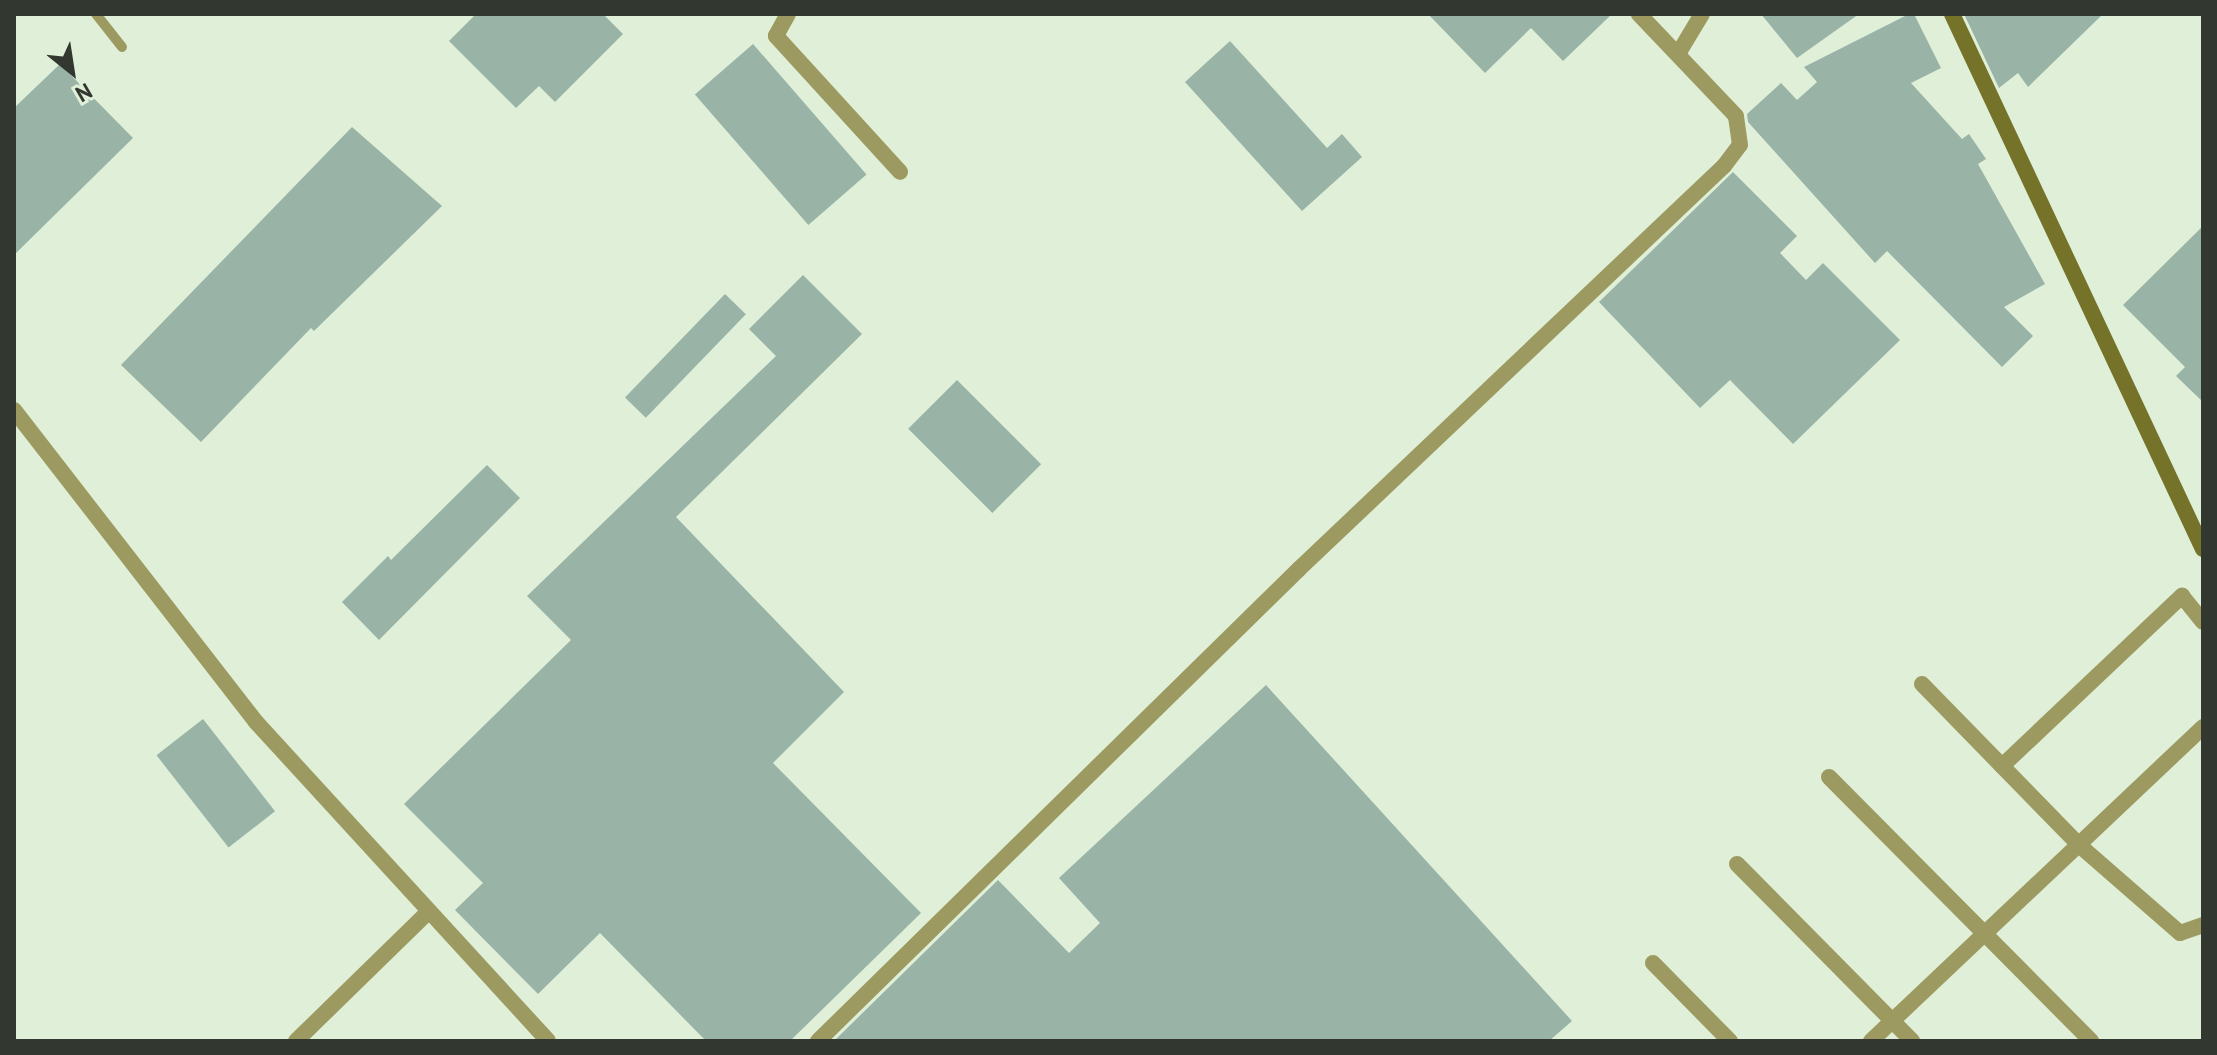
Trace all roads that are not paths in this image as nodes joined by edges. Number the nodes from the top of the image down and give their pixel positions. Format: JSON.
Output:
{"nodes":[{"id":1,"x":96,"y":14,"type":"edge"},
{"id":2,"x":788,"y":14,"type":"edge"},
{"id":3,"x":1639,"y":14,"type":"edge"},
{"id":4,"x":1702,"y":14,"type":"edge"},
{"id":5,"x":1952,"y":14,"type":"edge"},
{"id":6,"x":122,"y":47,"type":"dead end"},
{"id":7,"x":1678,"y":54,"type":"junction"},
{"id":8,"x":900,"y":172,"type":"dead end"},
{"id":9,"x":14,"y":410,"type":"edge"},
{"id":10,"x":2203,"y":549,"type":"edge"},
{"id":11,"x":2203,"y":622,"type":"edge"},
{"id":12,"x":1922,"y":684,"type":"dead end"},
{"id":13,"x":2203,"y":727,"type":"edge"},
{"id":14,"x":2002,"y":766,"type":"junction"},
{"id":15,"x":1829,"y":777,"type":"dead end"},
{"id":16,"x":2079,"y":845,"type":"junction"},
{"id":17,"x":1737,"y":864,"type":"dead end"},
{"id":18,"x":428,"y":912,"type":"junction"},
{"id":19,"x":2203,"y":925,"type":"edge"},
{"id":20,"x":1984,"y":934,"type":"junction"},
{"id":21,"x":1653,"y":963,"type":"dead end"},
{"id":22,"x":1892,"y":1021,"type":"junction"},
{"id":23,"x":296,"y":1041,"type":"edge"},
{"id":24,"x":548,"y":1041,"type":"edge"},
{"id":25,"x":818,"y":1041,"type":"edge"},
{"id":26,"x":1730,"y":1041,"type":"edge"},
{"id":27,"x":1871,"y":1041,"type":"edge"},
{"id":28,"x":1912,"y":1041,"type":"edge"},
{"id":29,"x":2091,"y":1041,"type":"edge"}],
"edges":[{"from":1,"to":6,"type":"lane"},
{"from":2,"to":8,"type":"street"},
{"from":3,"to":7,"type":"street"},
{"from":4,"to":7,"type":"street"},
{"from":5,"to":10,"type":"street"},
{"from":7,"to":25,"type":"street"},
{"from":9,"to":18,"type":"street"},
{"from":11,"to":14,"type":"street"},
{"from":12,"to":14,"type":"street"},
{"from":13,"to":16,"type":"street"},
{"from":14,"to":16,"type":"street"},
{"from":15,"to":20,"type":"street"},
{"from":16,"to":19,"type":"street"},
{"from":16,"to":20,"type":"street"},
{"from":17,"to":22,"type":"street"},
{"from":18,"to":23,"type":"street"},
{"from":18,"to":24,"type":"street"},
{"from":20,"to":22,"type":"street"},
{"from":20,"to":29,"type":"street"},
{"from":21,"to":26,"type":"street"},
{"from":22,"to":27,"type":"street"},
{"from":22,"to":28,"type":"street"}]}
